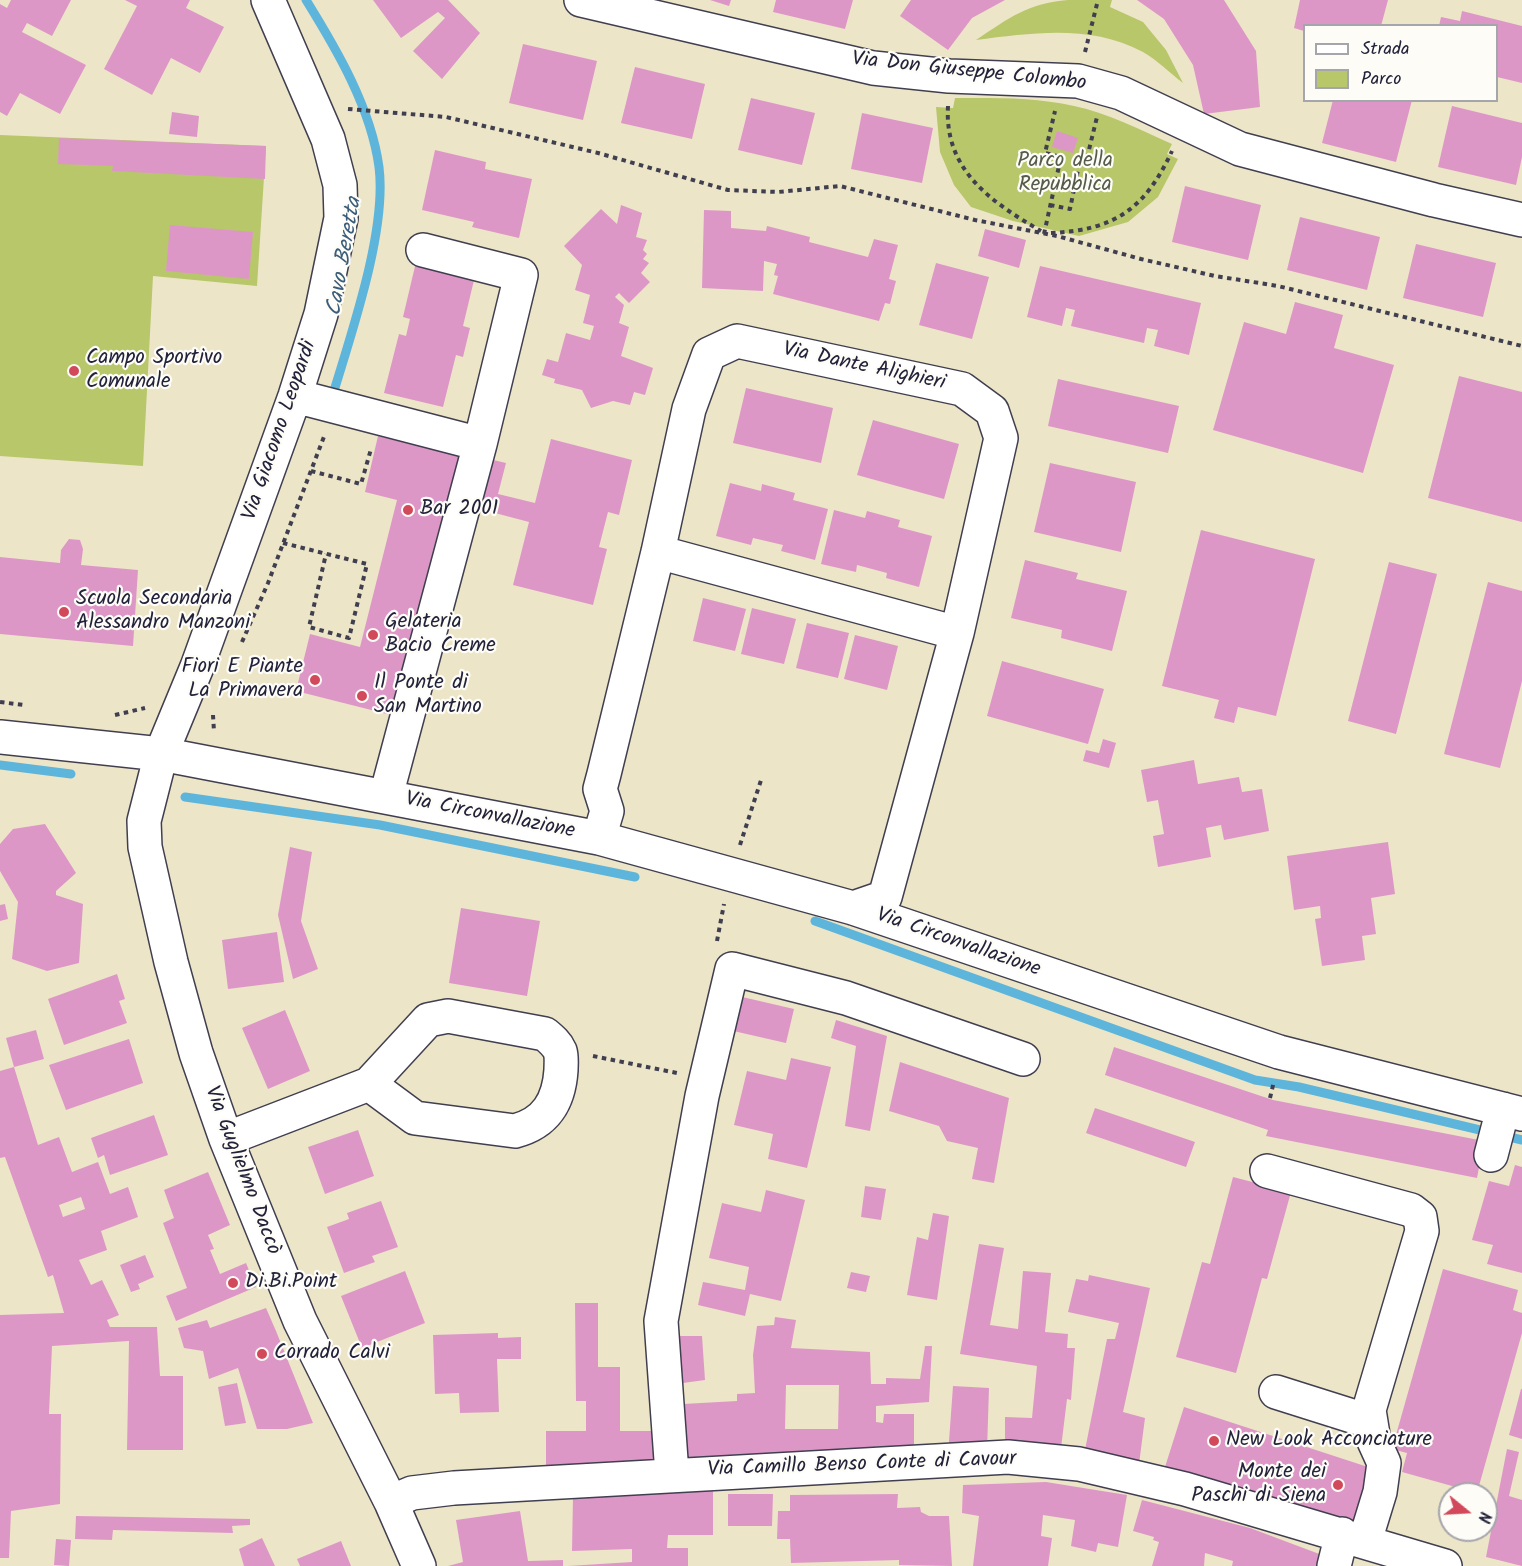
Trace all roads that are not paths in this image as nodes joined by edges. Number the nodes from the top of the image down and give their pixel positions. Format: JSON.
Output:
{"nodes":[{"id":1,"x":268,"y":0,"type":"edge"},
{"id":2,"x":581,"y":0,"type":"edge"},
{"id":3,"x":1522,"y":220,"type":"edge"},
{"id":4,"x":423,"y":250,"type":"dead end"},
{"id":5,"x":295,"y":396,"type":"junction"},
{"id":6,"x":480,"y":444,"type":"junction"},
{"id":7,"x":658,"y":552,"type":"junction"},
{"id":8,"x":957,"y":633,"type":"junction"},
{"id":9,"x":0,"y":736,"type":"edge"},
{"id":10,"x":160,"y":754,"type":"junction"},
{"id":11,"x":389,"y":797,"type":"junction"},
{"id":12,"x":599,"y":838,"type":"junction"},
{"id":13,"x":853,"y":908,"type":"junction"},
{"id":14,"x":1023,"y":1059,"type":"dead end"},
{"id":15,"x":369,"y":1084,"type":"junction"},
{"id":16,"x":1513,"y":1112,"type":"edge"},
{"id":17,"x":226,"y":1138,"type":"junction"},
{"id":18,"x":1491,"y":1155,"type":"dead end"},
{"id":19,"x":1267,"y":1171,"type":"dead end"},
{"id":20,"x":1276,"y":1392,"type":"dead end"},
{"id":21,"x":1371,"y":1422,"type":"junction"},
{"id":22,"x":672,"y":1474,"type":"junction"},
{"id":23,"x":391,"y":1502,"type":"junction"},
{"id":24,"x":1353,"y":1538,"type":"junction"},
{"id":25,"x":419,"y":1566,"type":"edge"},
{"id":26,"x":1334,"y":1566,"type":"edge"},
{"id":27,"x":1445,"y":1566,"type":"edge"}],
"edges":[{"from":1,"to":5,"type":"street","name":"Via Giacomo Leopardi"},
{"from":2,"to":3,"type":"street","name":"Via Don Giuseppe Colombo"},
{"from":4,"to":6,"type":"street","name":"Via Circonvallazione"},
{"from":5,"to":6,"type":"street"},
{"from":5,"to":10,"type":"street","name":"Via Giacomo Leopardi"},
{"from":6,"to":11,"type":"street","name":"Via Circonvallazione"},
{"from":7,"to":8,"type":"street"},
{"from":7,"to":8,"type":"street","name":"Via Dante Alighieri"},
{"from":7,"to":12,"type":"street","name":"Via Dante Alighieri"},
{"from":8,"to":13,"type":"street","name":"Via Dante Alighieri"},
{"from":9,"to":10,"type":"street","name":"Via Circonvallazione"},
{"from":10,"to":11,"type":"street","name":"Via Circonvallazione"},
{"from":10,"to":17,"type":"street","name":"Via Guglielmo Daccò"},
{"from":11,"to":12,"type":"street","name":"Via Circonvallazione"},
{"from":12,"to":13,"type":"street","name":"Via Circonvallazione"},
{"from":13,"to":16,"type":"street","name":"Via Circonvallazione"},
{"from":14,"to":22,"type":"street"},
{"from":15,"to":15,"type":"street"},
{"from":15,"to":17,"type":"street"},
{"from":16,"to":18,"type":"street"},
{"from":17,"to":23,"type":"street","name":"Via Guglielmo Daccò"},
{"from":19,"to":21,"type":"street"},
{"from":20,"to":21,"type":"street"},
{"from":21,"to":24,"type":"street"},
{"from":22,"to":23,"type":"street","name":"Via Camillo Benso Conte di Cavour"},
{"from":22,"to":24,"type":"street","name":"Via Camillo Benso Conte di Cavour"},
{"from":23,"to":25,"type":"street","name":"Via Guglielmo Daccò"},
{"from":24,"to":26,"type":"street"},
{"from":24,"to":27,"type":"street","name":"Via Camillo Benso Conte di Cavour"}]}
